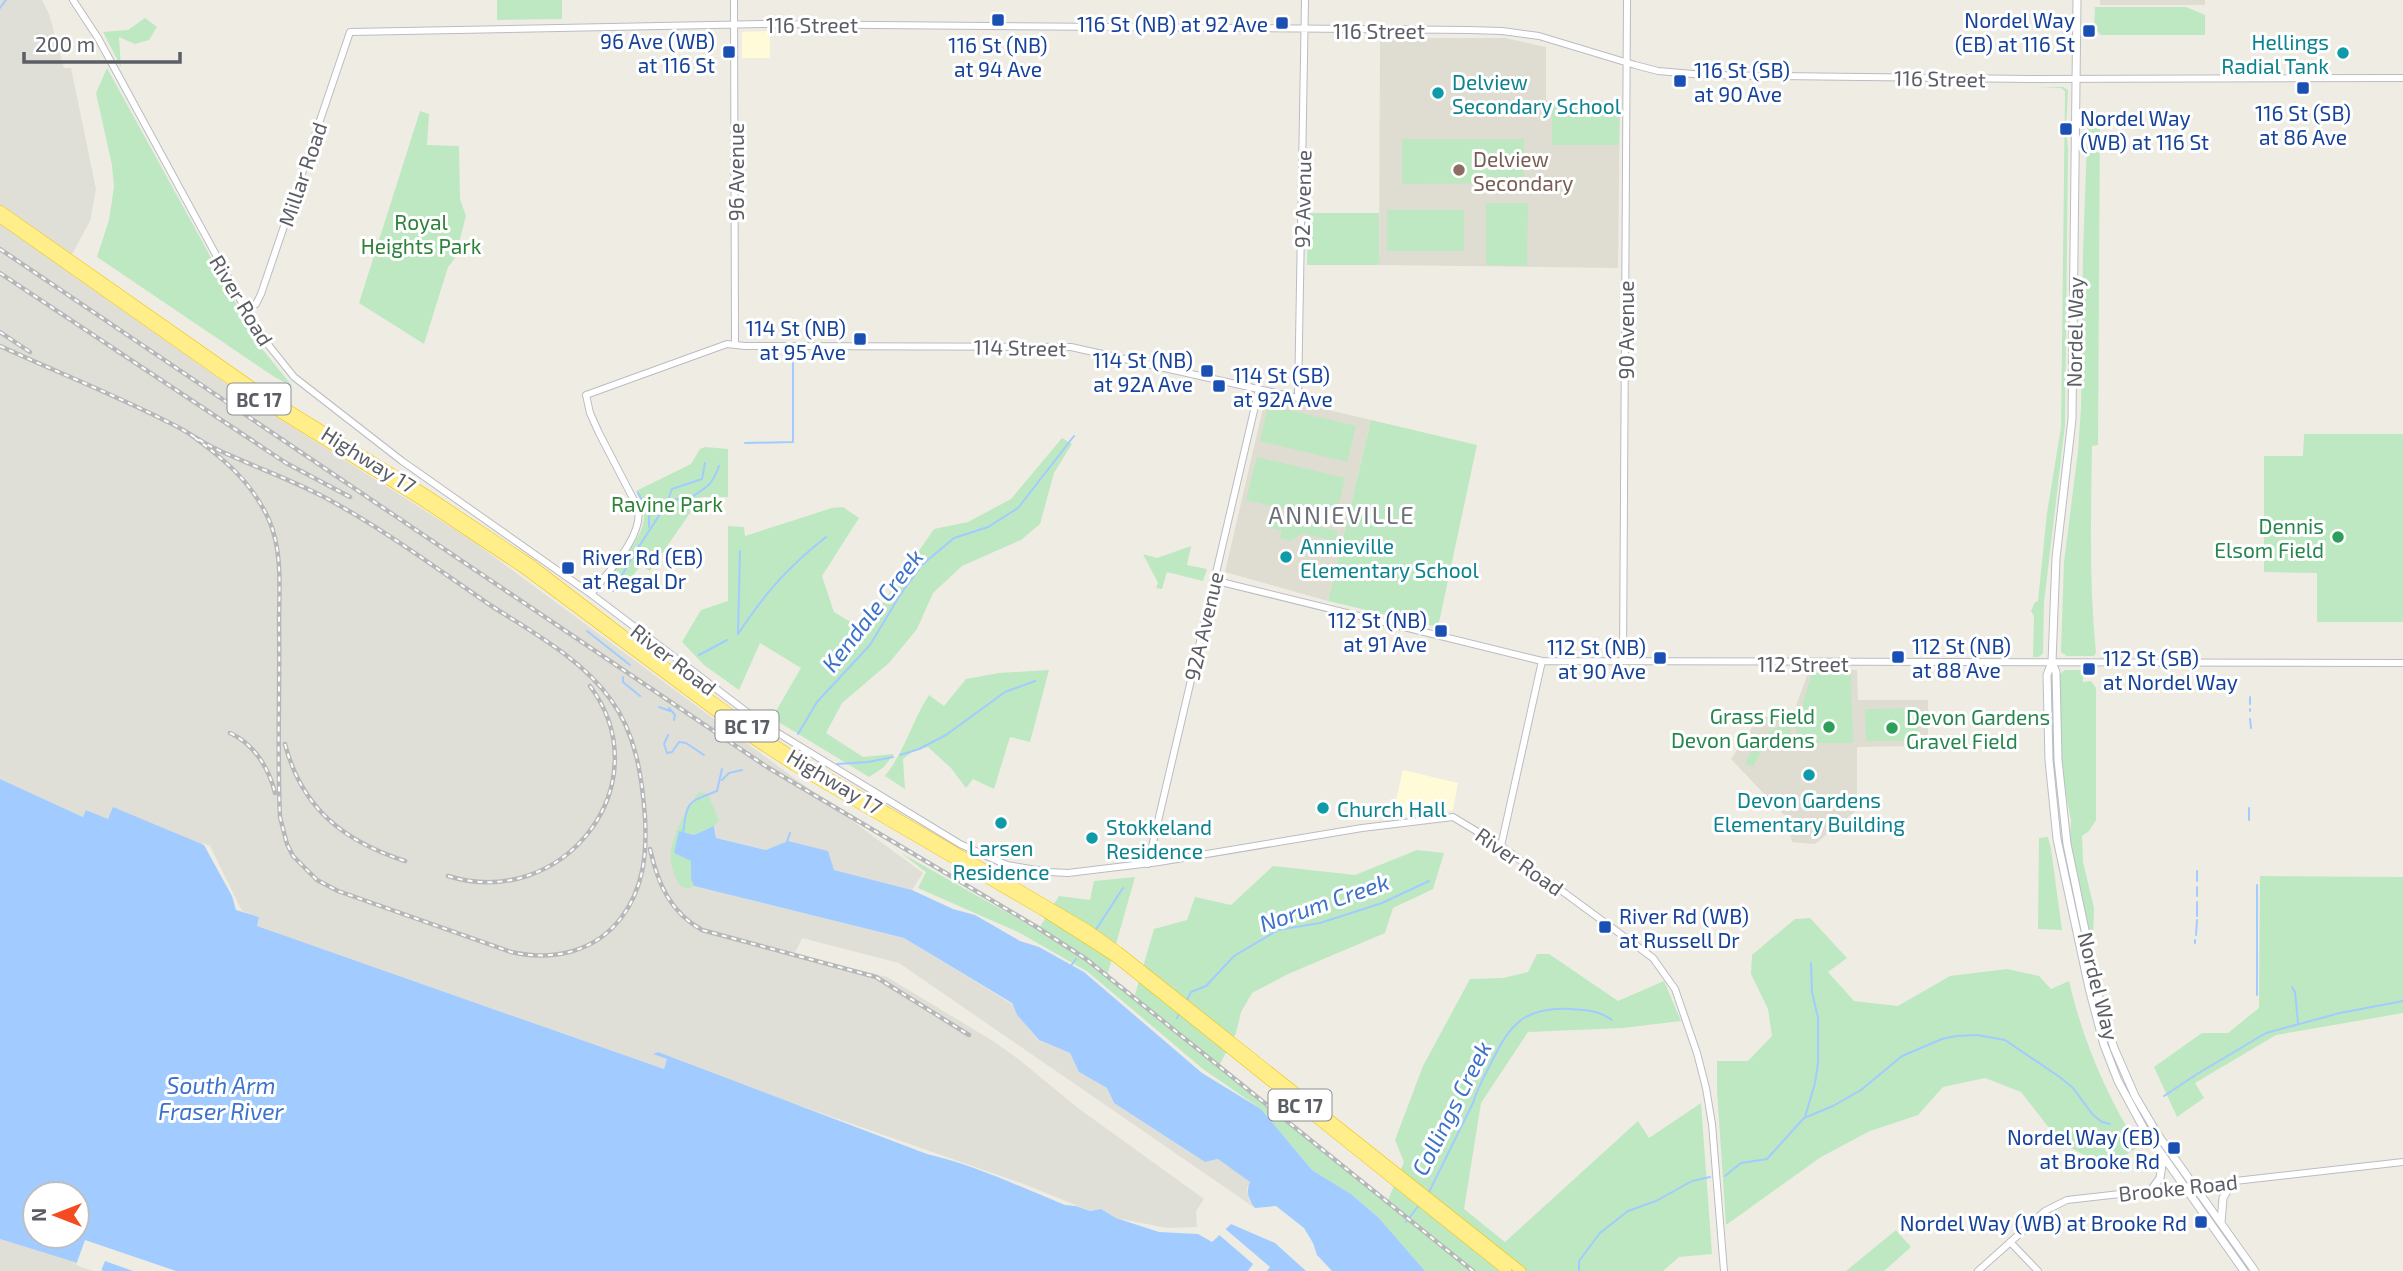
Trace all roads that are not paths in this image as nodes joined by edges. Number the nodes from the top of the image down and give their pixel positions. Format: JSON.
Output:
{"nodes":[{"id":1,"x":734,"y":0,"type":"edge"},
{"id":2,"x":1305,"y":0,"type":"edge"},
{"id":3,"x":1627,"y":0,"type":"edge"},
{"id":4,"x":2077,"y":0,"type":"edge"},
{"id":5,"x":73,"y":1,"type":"edge"},
{"id":6,"x":734,"y":24,"type":"junction"},
{"id":7,"x":1304,"y":29,"type":"junction"},
{"id":8,"x":350,"y":32,"type":"joint"},
{"id":9,"x":1627,"y":63,"type":"junction"},
{"id":10,"x":2403,"y":78,"type":"edge"},
{"id":11,"x":2077,"y":79,"type":"junction"},
{"id":12,"x":0,"y":210,"type":"edge"},
{"id":13,"x":0,"y":218,"type":"edge"},
{"id":14,"x":246,"y":310,"type":"junction"},
{"id":15,"x":735,"y":345,"type":"junction"},
{"id":16,"x":1259,"y":389,"type":"junction"},
{"id":17,"x":1298,"y":398,"type":"joint"},
{"id":18,"x":1213,"y":580,"type":"junction"},
{"id":19,"x":591,"y":594,"type":"junction"},
{"id":20,"x":1623,"y":661,"type":"junction"},
{"id":21,"x":1542,"y":662,"type":"junction"},
{"id":22,"x":2052,"y":662,"type":"junction"},
{"id":23,"x":2403,"y":663,"type":"edge"},
{"id":24,"x":1501,"y":846,"type":"junction"},
{"id":25,"x":1148,"y":864,"type":"junction"},
{"id":26,"x":1085,"y":933,"type":"junction"},
{"id":27,"x":2163,"y":1158,"type":"junction"},
{"id":28,"x":2403,"y":1162,"type":"edge"},
{"id":29,"x":2232,"y":1182,"type":"junction"},
{"id":30,"x":2194,"y":1185,"type":"junction"},
{"id":31,"x":2184,"y":1186,"type":"junction"},
{"id":32,"x":2152,"y":1189,"type":"junction"},
{"id":33,"x":1438,"y":1209,"type":"junction"},
{"id":34,"x":2221,"y":1224,"type":"junction"},
{"id":35,"x":2010,"y":1242,"type":"junction"},
{"id":36,"x":1507,"y":1271,"type":"edge"},
{"id":37,"x":1521,"y":1271,"type":"edge"},
{"id":38,"x":1724,"y":1271,"type":"edge"},
{"id":39,"x":1978,"y":1271,"type":"edge"},
{"id":40,"x":2038,"y":1271,"type":"edge"},
{"id":41,"x":2245,"y":1271,"type":"edge"},
{"id":42,"x":2255,"y":1271,"type":"edge"}],
"edges":[{"from":1,"to":6,"type":"street","name":"96 Avenue"},
{"from":2,"to":7,"type":"street","name":"92 Avenue"},
{"from":3,"to":9,"type":"street","name":"90 Avenue"},
{"from":4,"to":11,"type":"main road","name":"Nordel Way"},
{"from":5,"to":14,"type":"street","name":"River Road"},
{"from":6,"to":7,"type":"street","name":"116 Street"},
{"from":6,"to":8,"type":"street","name":"116 Street"},
{"from":6,"to":15,"type":"street","name":"96 Avenue"},
{"from":7,"to":9,"type":"street","name":"116 Street"},
{"from":7,"to":17,"type":"street","name":"92 Avenue"},
{"from":8,"to":14,"type":"street","name":"Millar Road"},
{"from":9,"to":11,"type":"street","name":"116 Street"},
{"from":9,"to":20,"type":"street","name":"90 Avenue"},
{"from":10,"to":11,"type":"street","name":"116 Street"},
{"from":11,"to":22,"type":"main road","name":"Nordel Way"},
{"from":12,"to":26,"type":"highway","name":"Highway 17","number":"BC 17"},
{"from":13,"to":26,"type":"highway","name":"Highway 17","number":"BC 17"},
{"from":14,"to":19,"type":"street","name":"River Road"},
{"from":15,"to":16,"type":"street","name":"114 Street"},
{"from":15,"to":19,"type":"street","name":"114 Street"},
{"from":16,"to":17,"type":"street","name":"114 Street"},
{"from":16,"to":18,"type":"street","name":"92A Avenue"},
{"from":18,"to":21,"type":"street","name":"112 Street"},
{"from":18,"to":25,"type":"street","name":"92A Avenue"},
{"from":19,"to":25,"type":"street","name":"River Road"},
{"from":20,"to":21,"type":"street","name":"112 Street"},
{"from":20,"to":22,"type":"street","name":"112 Street"},
{"from":21,"to":24,"type":"street"},
{"from":22,"to":23,"type":"street","name":"112 Street"},
{"from":22,"to":27,"type":"main road","name":"Nordel Way"},
{"from":22,"to":30,"type":"main road","name":"Nordel Way"},
{"from":24,"to":25,"type":"street","name":"River Road"},
{"from":24,"to":38,"type":"street","name":"River Road"},
{"from":26,"to":33,"type":"highway","name":"Highway 17","number":"BC 17"},
{"from":27,"to":31,"type":"main road","name":"Nordel Way"},
{"from":27,"to":32,"type":"main road"},
{"from":28,"to":29,"type":"street","name":"Brooke Road"},
{"from":29,"to":30,"type":"street","name":"Brooke Road"},
{"from":29,"to":34,"type":"main road"},
{"from":30,"to":31,"type":"street","name":"Brooke Road"},
{"from":30,"to":34,"type":"main road","name":"Nordel Way"},
{"from":31,"to":32,"type":"street","name":"Brooke Road"},
{"from":31,"to":41,"type":"main road","name":"Nordel Way"},
{"from":32,"to":35,"type":"street","name":"Brooke Road"},
{"from":33,"to":36,"type":"highway","name":"Highway 17","number":"BC 17"},
{"from":33,"to":37,"type":"highway","name":"Highway 17","number":"BC 17"},
{"from":34,"to":42,"type":"main road","name":"Nordel Way"},
{"from":35,"to":39,"type":"street","name":"Brooke Road"},
{"from":35,"to":40,"type":"street"}]}
